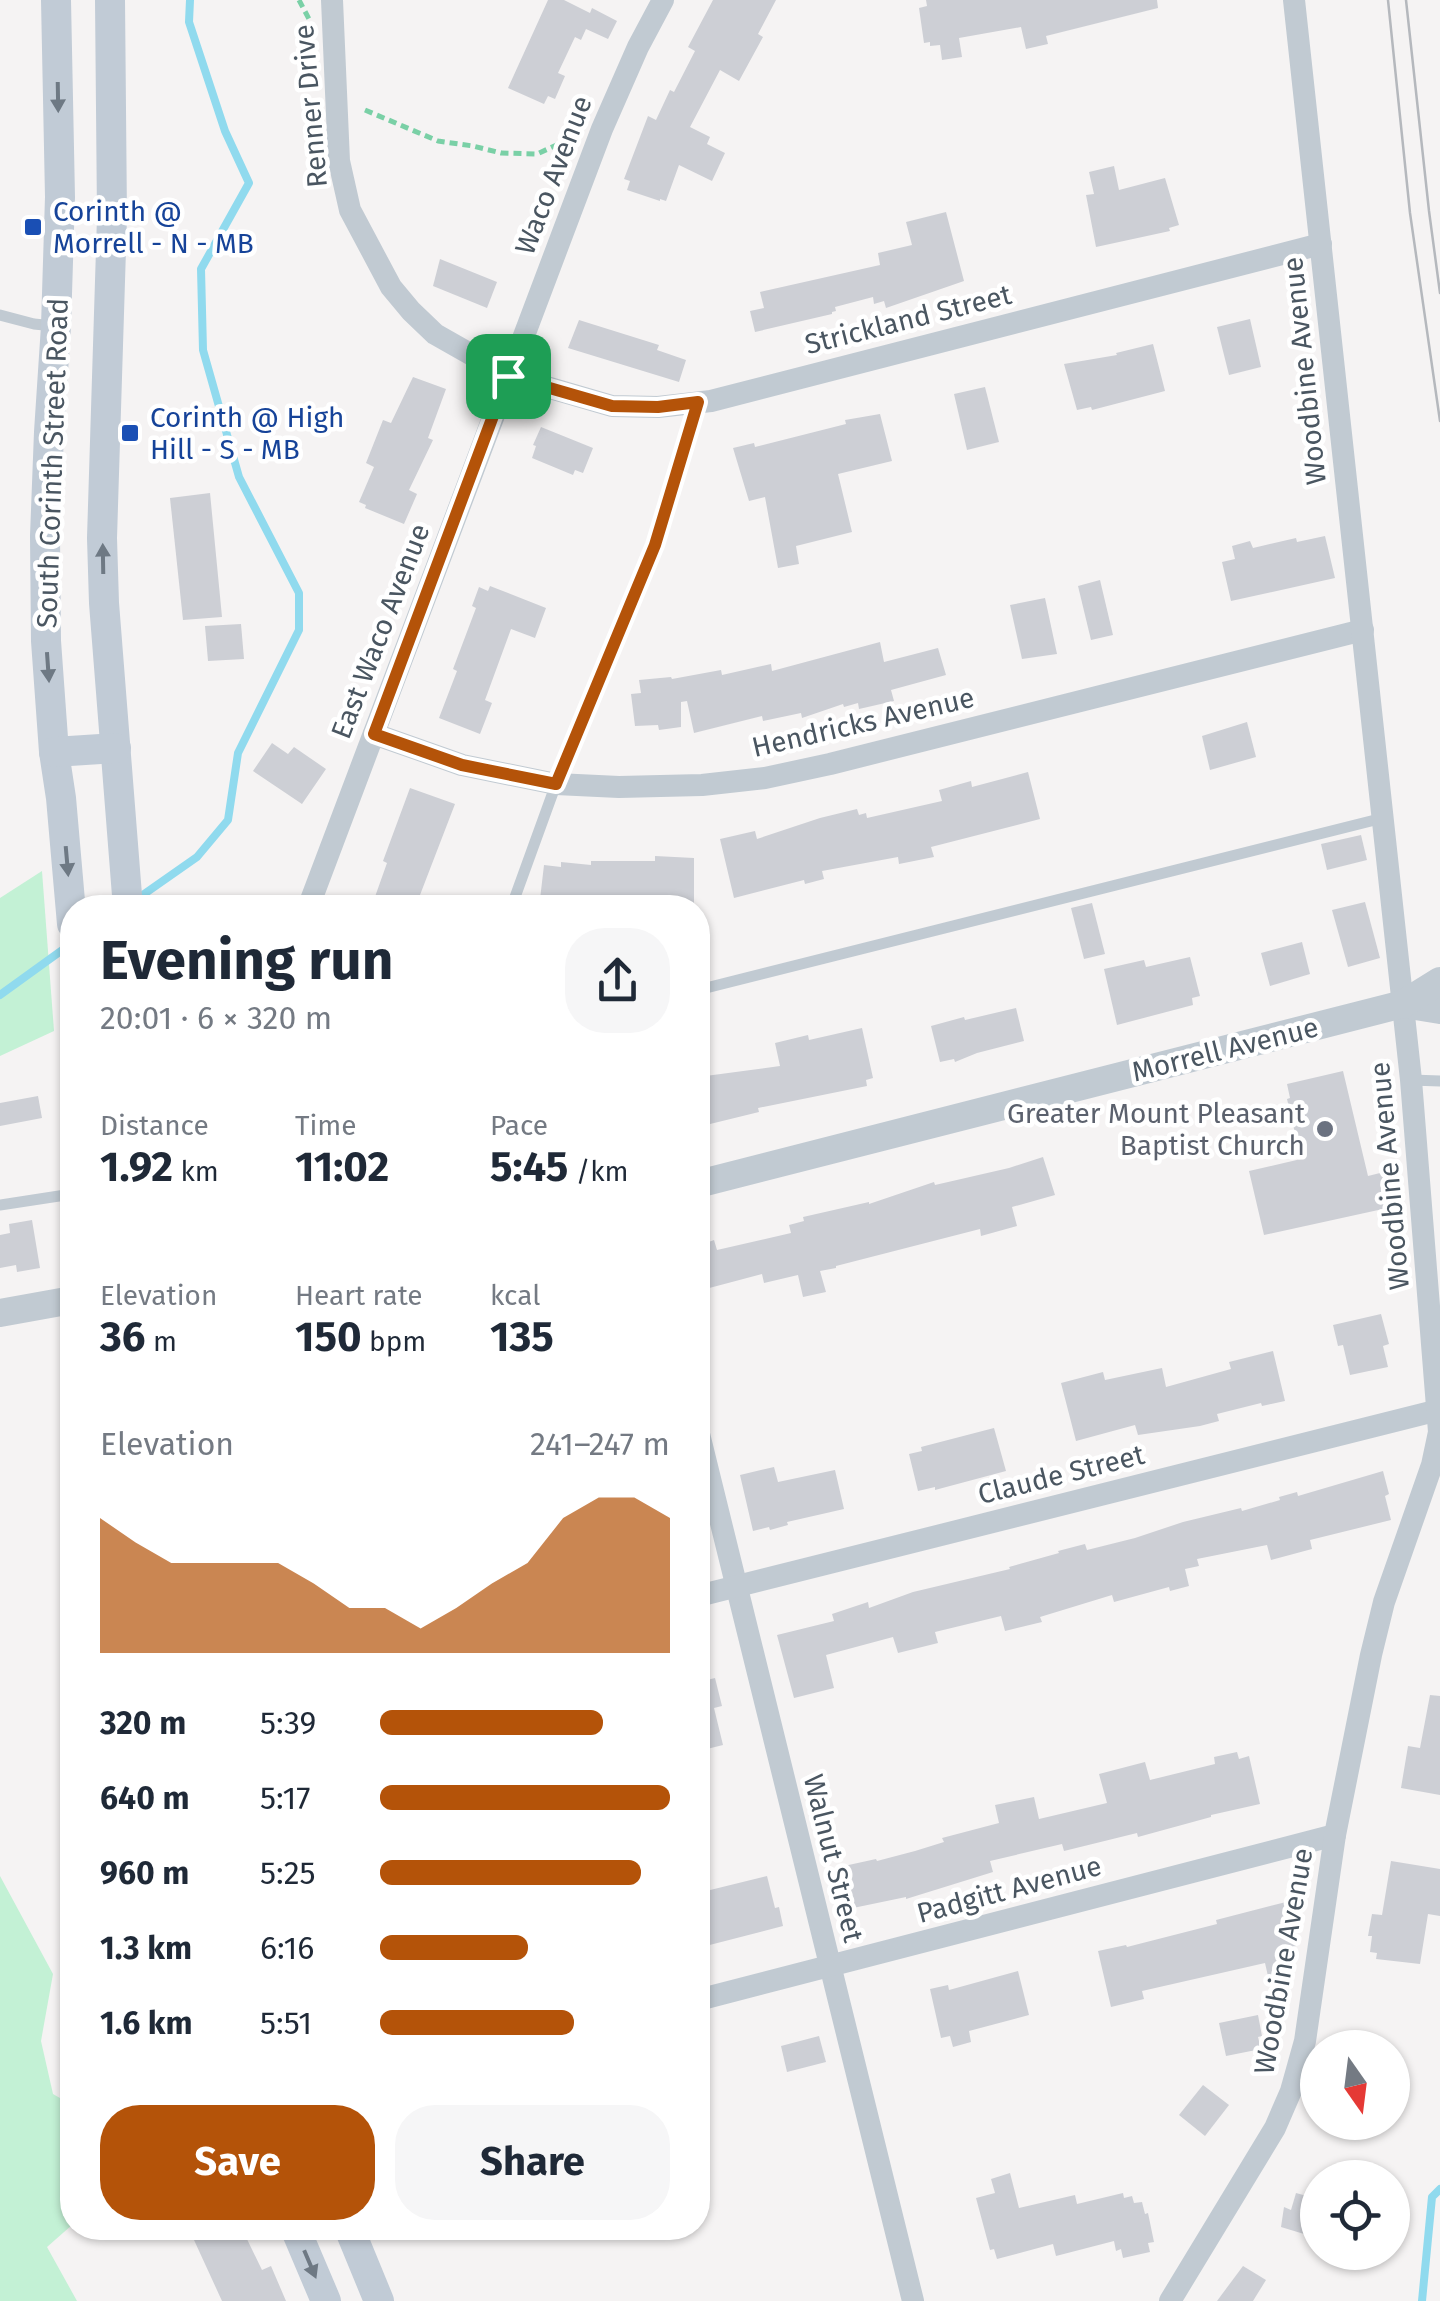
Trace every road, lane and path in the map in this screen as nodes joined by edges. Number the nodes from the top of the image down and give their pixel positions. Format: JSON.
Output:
{"nodes":[{"id":1,"x":56,"y":0,"type":"edge"},
{"id":2,"x":110,"y":0,"type":"edge"},
{"id":3,"x":332,"y":0,"type":"edge"},
{"id":4,"x":663,"y":0,"type":"edge"},
{"id":5,"x":1294,"y":0,"type":"edge"},
{"id":6,"x":365,"y":110,"type":"dead end"},
{"id":7,"x":582,"y":133,"type":"dead end"},
{"id":8,"x":1321,"y":244,"type":"junction"},
{"id":9,"x":0,"y":315,"type":"edge"},
{"id":10,"x":56,"y":326,"type":"junction"},
{"id":11,"x":110,"y":329,"type":"junction"},
{"id":12,"x":508,"y":376,"type":"junction"},
{"id":13,"x":698,"y":402,"type":"junction"},
{"id":14,"x":1363,"y":630,"type":"junction"},
{"id":15,"x":374,"y":734,"type":"junction"},
{"id":16,"x":116,"y":748,"type":"junction"},
{"id":17,"x":54,"y":752,"type":"junction"},
{"id":18,"x":556,"y":784,"type":"junction"},
{"id":19,"x":1383,"y":818,"type":"junction"},
{"id":20,"x":70,"y":895,"type":"edge"},
{"id":21,"x":127,"y":895,"type":"edge"},
{"id":22,"x":313,"y":895,"type":"edge"},
{"id":23,"x":517,"y":895,"type":"edge"},
{"id":24,"x":1440,"y":982,"type":"edge"},
{"id":25,"x":710,"y":987,"type":"edge"},
{"id":26,"x":1403,"y":1004,"type":"junction"},
{"id":27,"x":1440,"y":1010,"type":"edge"},
{"id":28,"x":1412,"y":1080,"type":"junction"},
{"id":29,"x":1440,"y":1081,"type":"edge"},
{"id":30,"x":710,"y":1181,"type":"edge"},
{"id":31,"x":60,"y":1196,"type":"edge"},
{"id":32,"x":0,"y":1205,"type":"edge"},
{"id":33,"x":60,"y":1302,"type":"edge"},
{"id":34,"x":0,"y":1313,"type":"edge"},
{"id":35,"x":1439,"y":1410,"type":"edge"},
{"id":36,"x":710,"y":1479,"type":"edge"},
{"id":37,"x":736,"y":1586,"type":"junction"},
{"id":38,"x":710,"y":1593,"type":"edge"},
{"id":39,"x":1336,"y":1835,"type":"junction"},
{"id":40,"x":830,"y":1966,"type":"junction"},
{"id":41,"x":710,"y":1997,"type":"edge"},
{"id":42,"x":300,"y":2240,"type":"edge"},
{"id":43,"x":354,"y":2240,"type":"edge"},
{"id":44,"x":326,"y":2301,"type":"edge"},
{"id":45,"x":380,"y":2301,"type":"edge"},
{"id":46,"x":913,"y":2301,"type":"edge"},
{"id":47,"x":1170,"y":2301,"type":"edge"}],
"edges":[{"from":1,"to":10,"type":"main road","name":"South Corinth Street Road","one_way":true},
{"from":2,"to":11,"type":"main road","name":"South Corinth Street Road"},
{"from":3,"to":12,"type":"street","name":"Renner Drive"},
{"from":4,"to":12,"type":"street","name":"Waco Avenue"},
{"from":5,"to":8,"type":"street","name":"Woodbine Avenue"},
{"from":6,"to":7,"type":"path"},
{"from":8,"to":13,"type":"street","name":"Strickland Street"},
{"from":8,"to":14,"type":"street","name":"Woodbine Avenue"},
{"from":9,"to":10,"type":"lane"},
{"from":10,"to":11,"type":"main road"},
{"from":10,"to":17,"type":"main road","name":"South Corinth Street Road","one_way":true},
{"from":16,"to":11,"type":"main road","name":"South Corinth Street Road","one_way":true},
{"from":12,"to":13,"type":"street","name":"Strickland Street"},
{"from":12,"to":15,"type":"street","name":"East Waco Avenue"},
{"from":13,"to":18,"type":"lane"},
{"from":14,"to":18,"type":"street","name":"Hendricks Avenue"},
{"from":14,"to":19,"type":"street","name":"Woodbine Avenue"},
{"from":15,"to":18,"type":"street","name":"Hendricks Avenue"},
{"from":15,"to":22,"type":"street","name":"East Waco Avenue"},
{"from":16,"to":17,"type":"main road"},
{"from":16,"to":21,"type":"main road","name":"South Corinth Street Road"},
{"from":17,"to":20,"type":"main road","name":"South Corinth Street Road","one_way":true},
{"from":18,"to":23,"type":"lane"},
{"from":19,"to":25,"type":"lane"},
{"from":19,"to":26,"type":"street","name":"Woodbine Avenue"},
{"from":24,"to":26,"type":"street","name":"Morrell Avenue"},
{"from":26,"to":27,"type":"street","name":"Morrell Avenue"},
{"from":26,"to":28,"type":"street","name":"Woodbine Avenue"},
{"from":26,"to":30,"type":"street","name":"Morrell Avenue"},
{"from":28,"to":29,"type":"lane"},
{"from":28,"to":35,"type":"street","name":"Woodbine Avenue"},
{"from":31,"to":32,"type":"lane"},
{"from":33,"to":34,"type":"street"},
{"from":35,"to":37,"type":"street","name":"Claude Street"},
{"from":35,"to":39,"type":"street","name":"Woodbine Avenue"},
{"from":36,"to":37,"type":"street","name":"Walnut Street"},
{"from":37,"to":38,"type":"street","name":"Claude Street"},
{"from":37,"to":40,"type":"street","name":"Walnut Street"},
{"from":39,"to":40,"type":"street","name":"Padgitt Avenue"},
{"from":39,"to":47,"type":"street","name":"Woodbine Avenue"},
{"from":40,"to":41,"type":"street","name":"Padgitt Avenue"},
{"from":40,"to":46,"type":"street","name":"Walnut Street"},
{"from":42,"to":44,"type":"main road","one_way":true},
{"from":43,"to":45,"type":"main road"}]}
